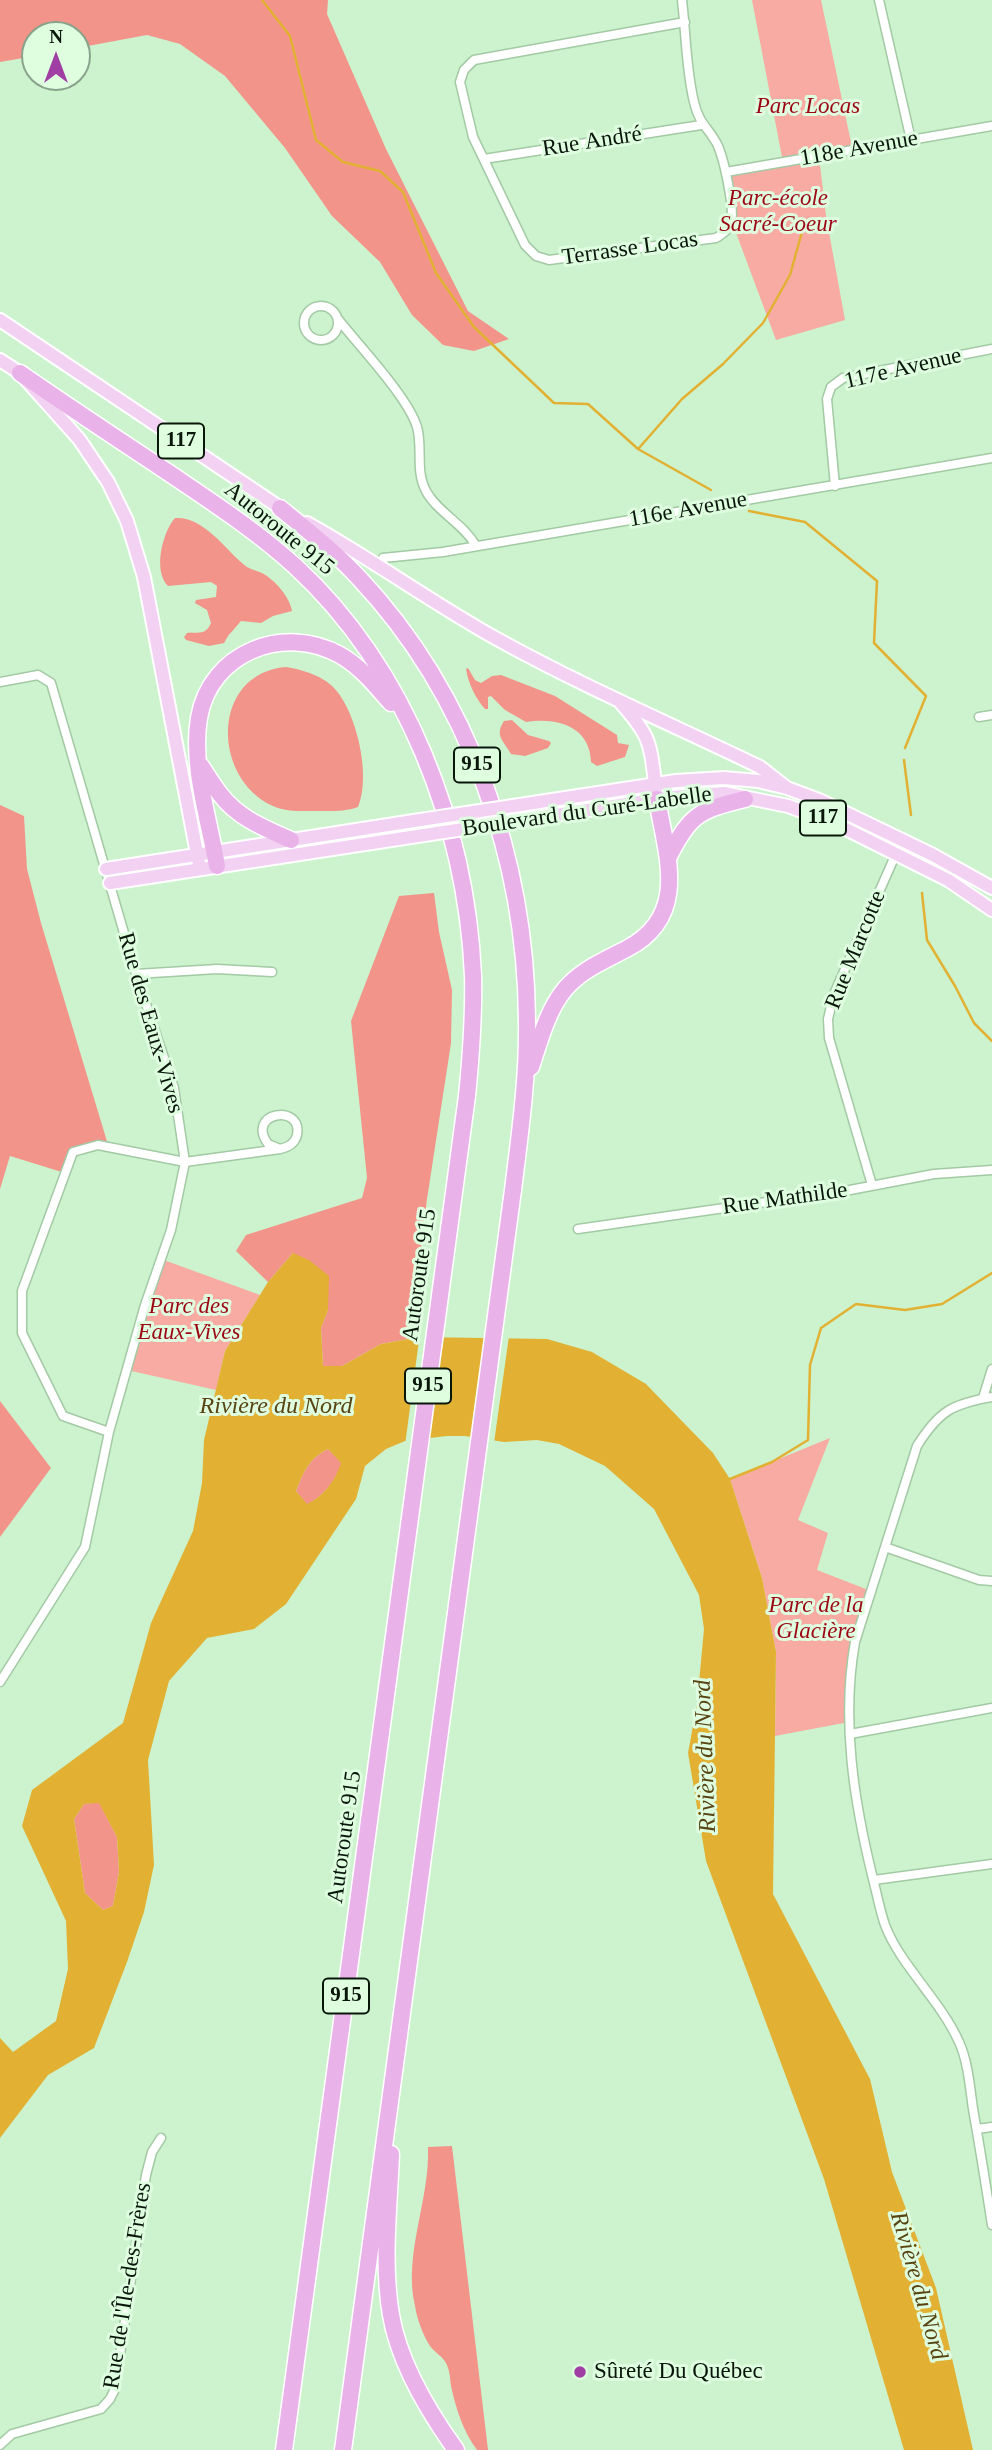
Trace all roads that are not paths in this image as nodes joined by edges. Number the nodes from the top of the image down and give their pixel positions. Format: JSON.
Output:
{"nodes":[{"id":1,"x":682,"y":0,"type":"edge"},
{"id":2,"x":878,"y":0,"type":"edge"},
{"id":3,"x":685,"y":22,"type":"junction"},
{"id":4,"x":701,"y":125,"type":"junction"},
{"id":5,"x":992,"y":126,"type":"edge"},
{"id":6,"x":911,"y":140,"type":"junction"},
{"id":7,"x":484,"y":159,"type":"junction"},
{"id":8,"x":726,"y":172,"type":"junction"},
{"id":9,"x":338,"y":319,"type":"junction"},
{"id":10,"x":0,"y":320,"type":"edge"},
{"id":11,"x":992,"y":349,"type":"edge"},
{"id":12,"x":0,"y":360,"type":"edge"},
{"id":13,"x":20,"y":373,"type":"junction"},
{"id":14,"x":992,"y":458,"type":"edge"},
{"id":15,"x":835,"y":486,"type":"junction"},
{"id":16,"x":280,"y":508,"type":"junction"},
{"id":17,"x":477,"y":546,"type":"junction"},
{"id":18,"x":383,"y":558,"type":"joint"},
{"id":19,"x":369,"y":559,"type":"junction"},
{"id":20,"x":0,"y":682,"type":"edge"},
{"id":21,"x":615,"y":698,"type":"junction"},
{"id":22,"x":992,"y":715,"type":"edge"},
{"id":23,"x":979,"y":717,"type":"dead end"},
{"id":24,"x":408,"y":723,"type":"junction"},
{"id":25,"x":200,"y":764,"type":"junction"},
{"id":26,"x":787,"y":788,"type":"junction"},
{"id":27,"x":656,"y":792,"type":"junction"},
{"id":28,"x":745,"y":799,"type":"junction"},
{"id":29,"x":902,"y":840,"type":"junction"},
{"id":30,"x":290,"y":841,"type":"junction"},
{"id":31,"x":896,"y":853,"type":"junction"},
{"id":32,"x":198,"y":854,"type":"junction"},
{"id":33,"x":669,"y":856,"type":"junction"},
{"id":34,"x":216,"y":859,"type":"junction"},
{"id":35,"x":106,"y":869,"type":"junction"},
{"id":36,"x":200,"y":869,"type":"junction"},
{"id":37,"x":110,"y":883,"type":"junction"},
{"id":38,"x":992,"y":888,"type":"edge"},
{"id":39,"x":992,"y":910,"type":"edge"},
{"id":40,"x":272,"y":972,"type":"dead end"},
{"id":41,"x":136,"y":974,"type":"junction"},
{"id":42,"x":525,"y":1086,"type":"junction"},
{"id":43,"x":280,"y":1149,"type":"junction"},
{"id":44,"x":185,"y":1162,"type":"junction"},
{"id":45,"x":992,"y":1170,"type":"edge"},
{"id":46,"x":872,"y":1185,"type":"junction"},
{"id":47,"x":578,"y":1229,"type":"dead end"},
{"id":48,"x":992,"y":1369,"type":"edge"},
{"id":49,"x":988,"y":1398,"type":"edge"},
{"id":50,"x":109,"y":1432,"type":"junction"},
{"id":51,"x":886,"y":1547,"type":"junction"},
{"id":52,"x":992,"y":1581,"type":"edge"},
{"id":53,"x":0,"y":1682,"type":"edge"},
{"id":54,"x":992,"y":1708,"type":"edge"},
{"id":55,"x":850,"y":1734,"type":"junction"},
{"id":56,"x":992,"y":1864,"type":"edge"},
{"id":57,"x":874,"y":1880,"type":"junction"},
{"id":58,"x":394,"y":2064,"type":"junction"},
{"id":59,"x":992,"y":2127,"type":"edge"},
{"id":60,"x":977,"y":2129,"type":"junction"},
{"id":61,"x":161,"y":2138,"type":"dead end"},
{"id":62,"x":992,"y":2225,"type":"edge"},
{"id":63,"x":0,"y":2445,"type":"edge"},
{"id":64,"x":284,"y":2450,"type":"edge"},
{"id":65,"x":343,"y":2450,"type":"edge"},
{"id":66,"x":456,"y":2450,"type":"edge"}],
"edges":[{"from":1,"to":3,"type":"street"},
{"from":2,"to":6,"type":"street"},
{"from":3,"to":4,"type":"street","name":"Terrasse Locas"},
{"from":3,"to":7,"type":"street","name":"Terrasse Locas"},
{"from":4,"to":7,"type":"street","name":"Rue André"},
{"from":4,"to":8,"type":"street","name":"Terrasse Locas"},
{"from":5,"to":6,"type":"street","name":"118e Avenue"},
{"from":6,"to":8,"type":"street","name":"118e Avenue"},
{"from":7,"to":8,"type":"street","name":"Terrasse Locas"},
{"from":9,"to":9,"type":"street"},
{"from":9,"to":17,"type":"street"},
{"from":10,"to":16,"type":"main road","number":"117"},
{"from":11,"to":15,"type":"street","name":"117e Avenue"},
{"from":12,"to":13,"type":"main road"},
{"from":13,"to":24,"type":"highway","name":"Autoroute 915","number":"915"},
{"from":13,"to":32,"type":"main road"},
{"from":14,"to":15,"type":"street","name":"116e Avenue"},
{"from":15,"to":17,"type":"street","name":"116e Avenue"},
{"from":16,"to":19,"type":"main road"},
{"from":16,"to":42,"type":"highway","name":"Autoroute 915","number":"915"},
{"from":17,"to":18,"type":"street","name":"116e Avenue"},
{"from":18,"to":19,"type":"main road"},
{"from":19,"to":21,"type":"main road"},
{"from":20,"to":35,"type":"street","name":"Rue des Eaux-Vives"},
{"from":21,"to":26,"type":"main road"},
{"from":21,"to":27,"type":"main road"},
{"from":22,"to":23,"type":"street"},
{"from":24,"to":25,"type":"highway"},
{"from":24,"to":64,"type":"highway","name":"Autoroute 915","number":"915"},
{"from":25,"to":30,"type":"highway"},
{"from":25,"to":34,"type":"highway"},
{"from":26,"to":27,"type":"main road","name":"Boulevard du Curé-Labelle"},
{"from":26,"to":29,"type":"main road","name":"Boulevard du Curé-Labelle","number":"117"},
{"from":27,"to":28,"type":"main road","name":"Boulevard du Curé-Labelle","number":"117"},
{"from":27,"to":30,"type":"main road","name":"Boulevard du Curé-Labelle","bridge":true},
{"from":27,"to":33,"type":"highway"},
{"from":27,"to":34,"type":"main road","name":"Boulevard du Curé-Labelle","number":"117","bridge":true},
{"from":28,"to":31,"type":"main road","name":"Boulevard du Curé-Labelle","number":"117"},
{"from":28,"to":33,"type":"highway"},
{"from":29,"to":31,"type":"street","name":"Rue Marcotte"},
{"from":29,"to":38,"type":"main road","name":"Boulevard du Curé-Labelle","number":"117"},
{"from":30,"to":34,"type":"main road","name":"Boulevard du Curé-Labelle"},
{"from":31,"to":39,"type":"main road","name":"Boulevard du Curé-Labelle","number":"117"},
{"from":31,"to":46,"type":"street","name":"Rue Marcotte"},
{"from":32,"to":34,"type":"main road"},
{"from":32,"to":35,"type":"main road"},
{"from":32,"to":36,"type":"main road"},
{"from":33,"to":42,"type":"highway"},
{"from":34,"to":36,"type":"main road","name":"Boulevard du Curé-Labelle","number":"117"},
{"from":35,"to":37,"type":"street","name":"Rue des Eaux-Vives"},
{"from":36,"to":37,"type":"main road","number":"117"},
{"from":37,"to":41,"type":"street","name":"Rue des Eaux-Vives"},
{"from":40,"to":41,"type":"street"},
{"from":41,"to":44,"type":"street","name":"Rue des Eaux-Vives"},
{"from":42,"to":58,"type":"highway","name":"Autoroute 915","number":"915"},
{"from":43,"to":43,"type":"street"},
{"from":43,"to":44,"type":"street"},
{"from":44,"to":50,"type":"street","name":"Rue des Eaux-Vives"},
{"from":44,"to":50,"type":"street"},
{"from":45,"to":46,"type":"street","name":"Rue Mathilde"},
{"from":46,"to":47,"type":"street","name":"Rue Mathilde"},
{"from":48,"to":49,"type":"street"},
{"from":49,"to":51,"type":"street"},
{"from":50,"to":53,"type":"street","name":"Rue des Eaux-Vives"},
{"from":51,"to":52,"type":"street"},
{"from":51,"to":55,"type":"street"},
{"from":54,"to":55,"type":"street"},
{"from":55,"to":57,"type":"street"},
{"from":56,"to":57,"type":"street"},
{"from":57,"to":60,"type":"street"},
{"from":58,"to":65,"type":"highway","name":"Autoroute 915","number":"915"},
{"from":58,"to":66,"type":"highway"},
{"from":59,"to":60,"type":"street"},
{"from":60,"to":62,"type":"street"},
{"from":61,"to":63,"type":"street","name":"Rue de l'Île-des-Frères"}]}
